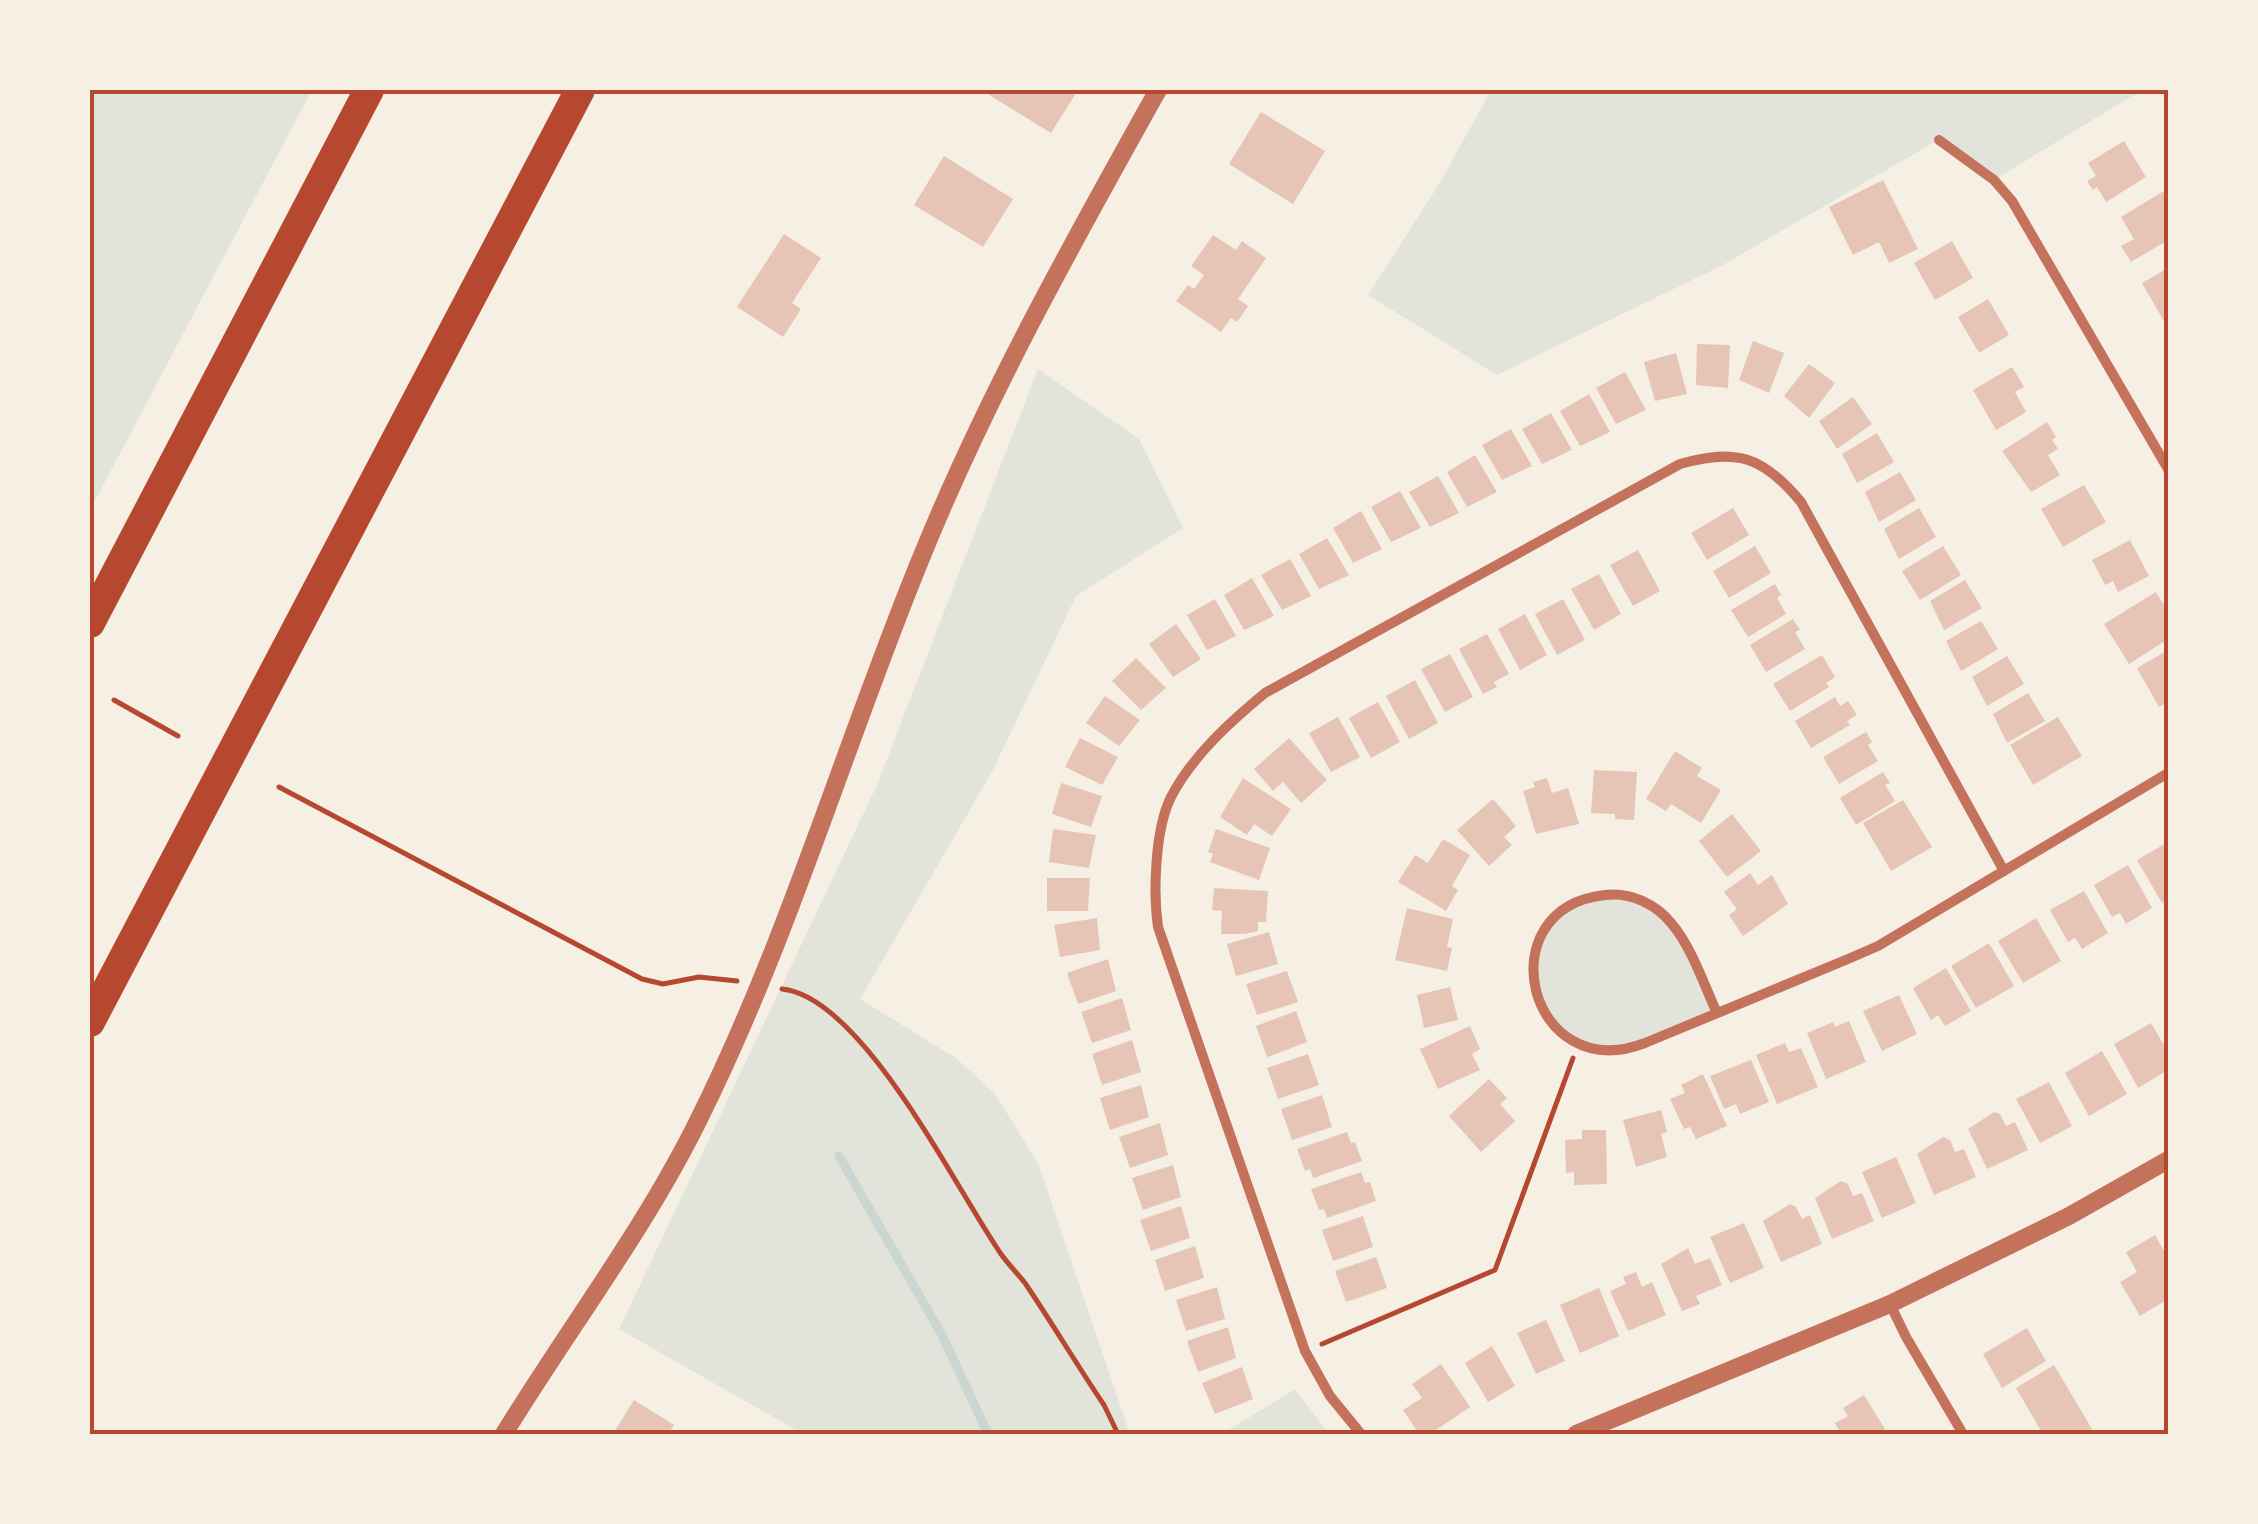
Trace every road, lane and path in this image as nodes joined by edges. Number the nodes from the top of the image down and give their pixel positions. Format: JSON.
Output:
{"nodes":[{"id":1,"x":369,"y":90,"type":"edge"},
{"id":2,"x":580,"y":90,"type":"edge"},
{"id":3,"x":1158,"y":90,"type":"edge"},
{"id":4,"x":1939,"y":140,"type":"dead end"},
{"id":5,"x":2168,"y":469,"type":"edge"},
{"id":6,"x":90,"y":623,"type":"edge"},
{"id":7,"x":114,"y":700,"type":"dead end"},
{"id":8,"x":178,"y":736,"type":"dead end"},
{"id":9,"x":2168,"y":772,"type":"edge"},
{"id":10,"x":279,"y":787,"type":"dead end"},
{"id":11,"x":2004,"y":871,"type":"junction"},
{"id":12,"x":742,"y":982,"type":"dead end"},
{"id":13,"x":778,"y":989,"type":"dead end"},
{"id":14,"x":1717,"y":1013,"type":"junction"},
{"id":15,"x":90,"y":1022,"type":"edge"},
{"id":16,"x":1579,"y":1044,"type":"junction"},
{"id":17,"x":2168,"y":1160,"type":"edge"},
{"id":18,"x":1890,"y":1304,"type":"junction"},
{"id":19,"x":1306,"y":1351,"type":"junction"},
{"id":20,"x":504,"y":1434,"type":"edge"},
{"id":21,"x":1118,"y":1434,"type":"edge"},
{"id":22,"x":1361,"y":1434,"type":"edge"},
{"id":23,"x":1576,"y":1434,"type":"edge"},
{"id":24,"x":1963,"y":1434,"type":"edge"}],
"edges":[{"from":1,"to":6,"type":"highway"},
{"from":2,"to":15,"type":"highway"},
{"from":3,"to":20,"type":"street"},
{"from":4,"to":5,"type":"street"},
{"from":7,"to":8,"type":"path"},
{"from":9,"to":11,"type":"street"},
{"from":10,"to":12,"type":"path"},
{"from":11,"to":14,"type":"street"},
{"from":11,"to":19,"type":"street"},
{"from":13,"to":21,"type":"path"},
{"from":14,"to":16,"type":"street"},
{"from":14,"to":16,"type":"street"},
{"from":16,"to":19,"type":"path"},
{"from":17,"to":18,"type":"street"},
{"from":18,"to":23,"type":"street"},
{"from":18,"to":24,"type":"street"},
{"from":19,"to":22,"type":"street"}]}
